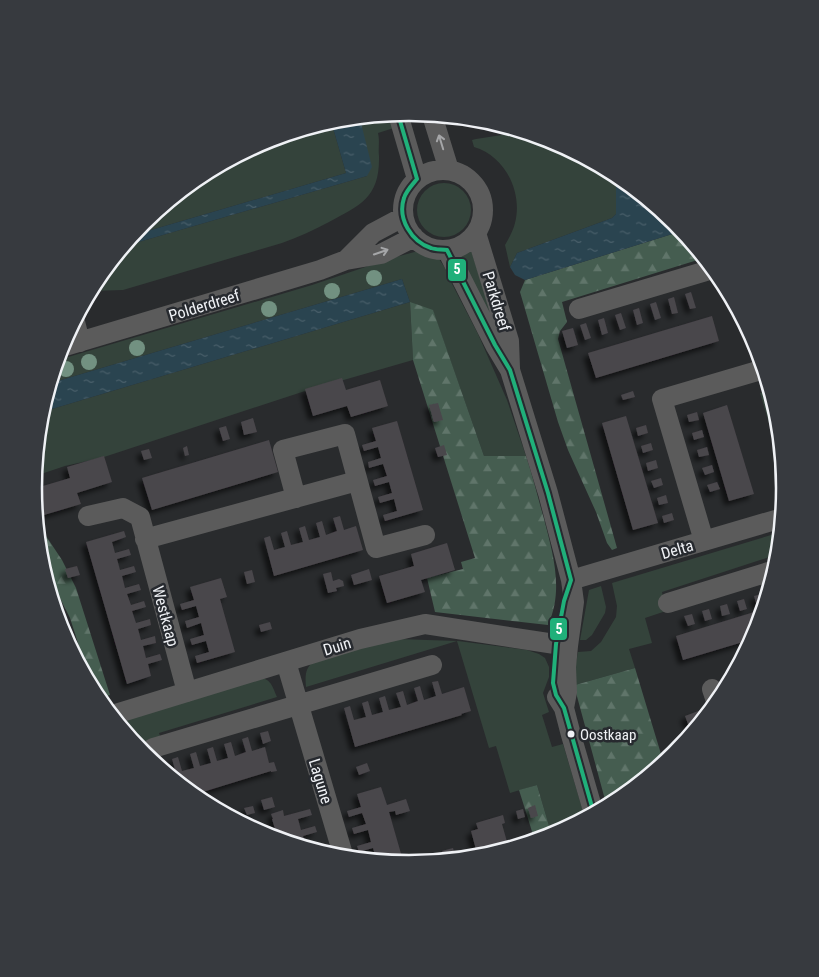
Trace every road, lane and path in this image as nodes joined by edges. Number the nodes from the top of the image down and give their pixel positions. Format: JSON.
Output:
{"nodes":[{"id":1,"x":400,"y":121,"type":"edge"},
{"id":2,"x":434,"y":122,"type":"edge"},
{"id":3,"x":449,"y":170,"type":"junction"},
{"id":4,"x":417,"y":179,"type":"junction"},
{"id":5,"x":403,"y":217,"type":"junction"},
{"id":6,"x":476,"y":233,"type":"junction"},
{"id":7,"x":414,"y":237,"type":"junction"},
{"id":8,"x":447,"y":250,"type":"junction"},
{"id":9,"x":346,"y":260,"type":"junction"},
{"id":10,"x":705,"y":271,"type":"edge"},
{"id":11,"x":579,"y":308,"type":"dead end"},
{"id":12,"x":71,"y":344,"type":"edge"},
{"id":13,"x":510,"y":370,"type":"junction"},
{"id":14,"x":757,"y":371,"type":"edge"},
{"id":15,"x":358,"y":481,"type":"junction"},
{"id":16,"x":296,"y":498,"type":"junction"},
{"id":17,"x":88,"y":516,"type":"dead end"},
{"id":18,"x":775,"y":520,"type":"edge"},
{"id":19,"x":425,"y":535,"type":"dead end"},
{"id":20,"x":145,"y":539,"type":"junction"},
{"id":21,"x":704,"y":541,"type":"junction"},
{"id":22,"x":766,"y":573,"type":"edge"},
{"id":23,"x":571,"y":580,"type":"junction"},
{"id":24,"x":668,"y":602,"type":"dead end"},
{"id":25,"x":562,"y":645,"type":"junction"},
{"id":26,"x":286,"y":662,"type":"junction"},
{"id":27,"x":432,"y":665,"type":"dead end"},
{"id":28,"x":187,"y":692,"type":"junction"},
{"id":29,"x":298,"y":704,"type":"junction"},
{"id":30,"x":119,"y":713,"type":"edge"},
{"id":31,"x":152,"y":748,"type":"dead end"},
{"id":32,"x":592,"y":807,"type":"edge"},
{"id":33,"x":341,"y":849,"type":"edge"}],
"edges":[{"from":1,"to":4,"type":"street"},
{"from":3,"to":2,"type":"street","one_way":true},
{"from":3,"to":4,"type":"street"},
{"from":3,"to":6,"type":"street"},
{"from":4,"to":5,"type":"street"},
{"from":5,"to":7,"type":"street"},
{"from":5,"to":9,"type":"street","name":"Polderdreef"},
{"from":6,"to":8,"type":"street"},
{"from":6,"to":13,"type":"street","name":"Parkdreef"},
{"from":7,"to":8,"type":"street"},
{"from":9,"to":7,"type":"street","name":"Polderdreef","one_way":true},
{"from":8,"to":13,"type":"street","name":"Parkdreef"},
{"from":9,"to":12,"type":"street","name":"Polderdreef"},
{"from":10,"to":11,"type":"street"},
{"from":13,"to":23,"type":"street","name":"Parkdreef"},
{"from":14,"to":21,"type":"street"},
{"from":15,"to":16,"type":"street"},
{"from":15,"to":16,"type":"street"},
{"from":15,"to":19,"type":"street"},
{"from":16,"to":20,"type":"street"},
{"from":17,"to":20,"type":"street","name":"Westkaap"},
{"from":18,"to":21,"type":"street","name":"Delta"},
{"from":20,"to":28,"type":"street","name":"Westkaap"},
{"from":21,"to":23,"type":"street","name":"Delta"},
{"from":22,"to":24,"type":"street"},
{"from":23,"to":25,"type":"street","name":"Parkdreef"},
{"from":25,"to":26,"type":"street","name":"Duin"},
{"from":25,"to":32,"type":"street","name":"Parkdreef"},
{"from":26,"to":28,"type":"street","name":"Duin"},
{"from":26,"to":29,"type":"street","name":"Lagune"},
{"from":27,"to":29,"type":"street"},
{"from":28,"to":30,"type":"street","name":"Duin"},
{"from":29,"to":31,"type":"street"},
{"from":29,"to":33,"type":"street","name":"Lagune"}]}
